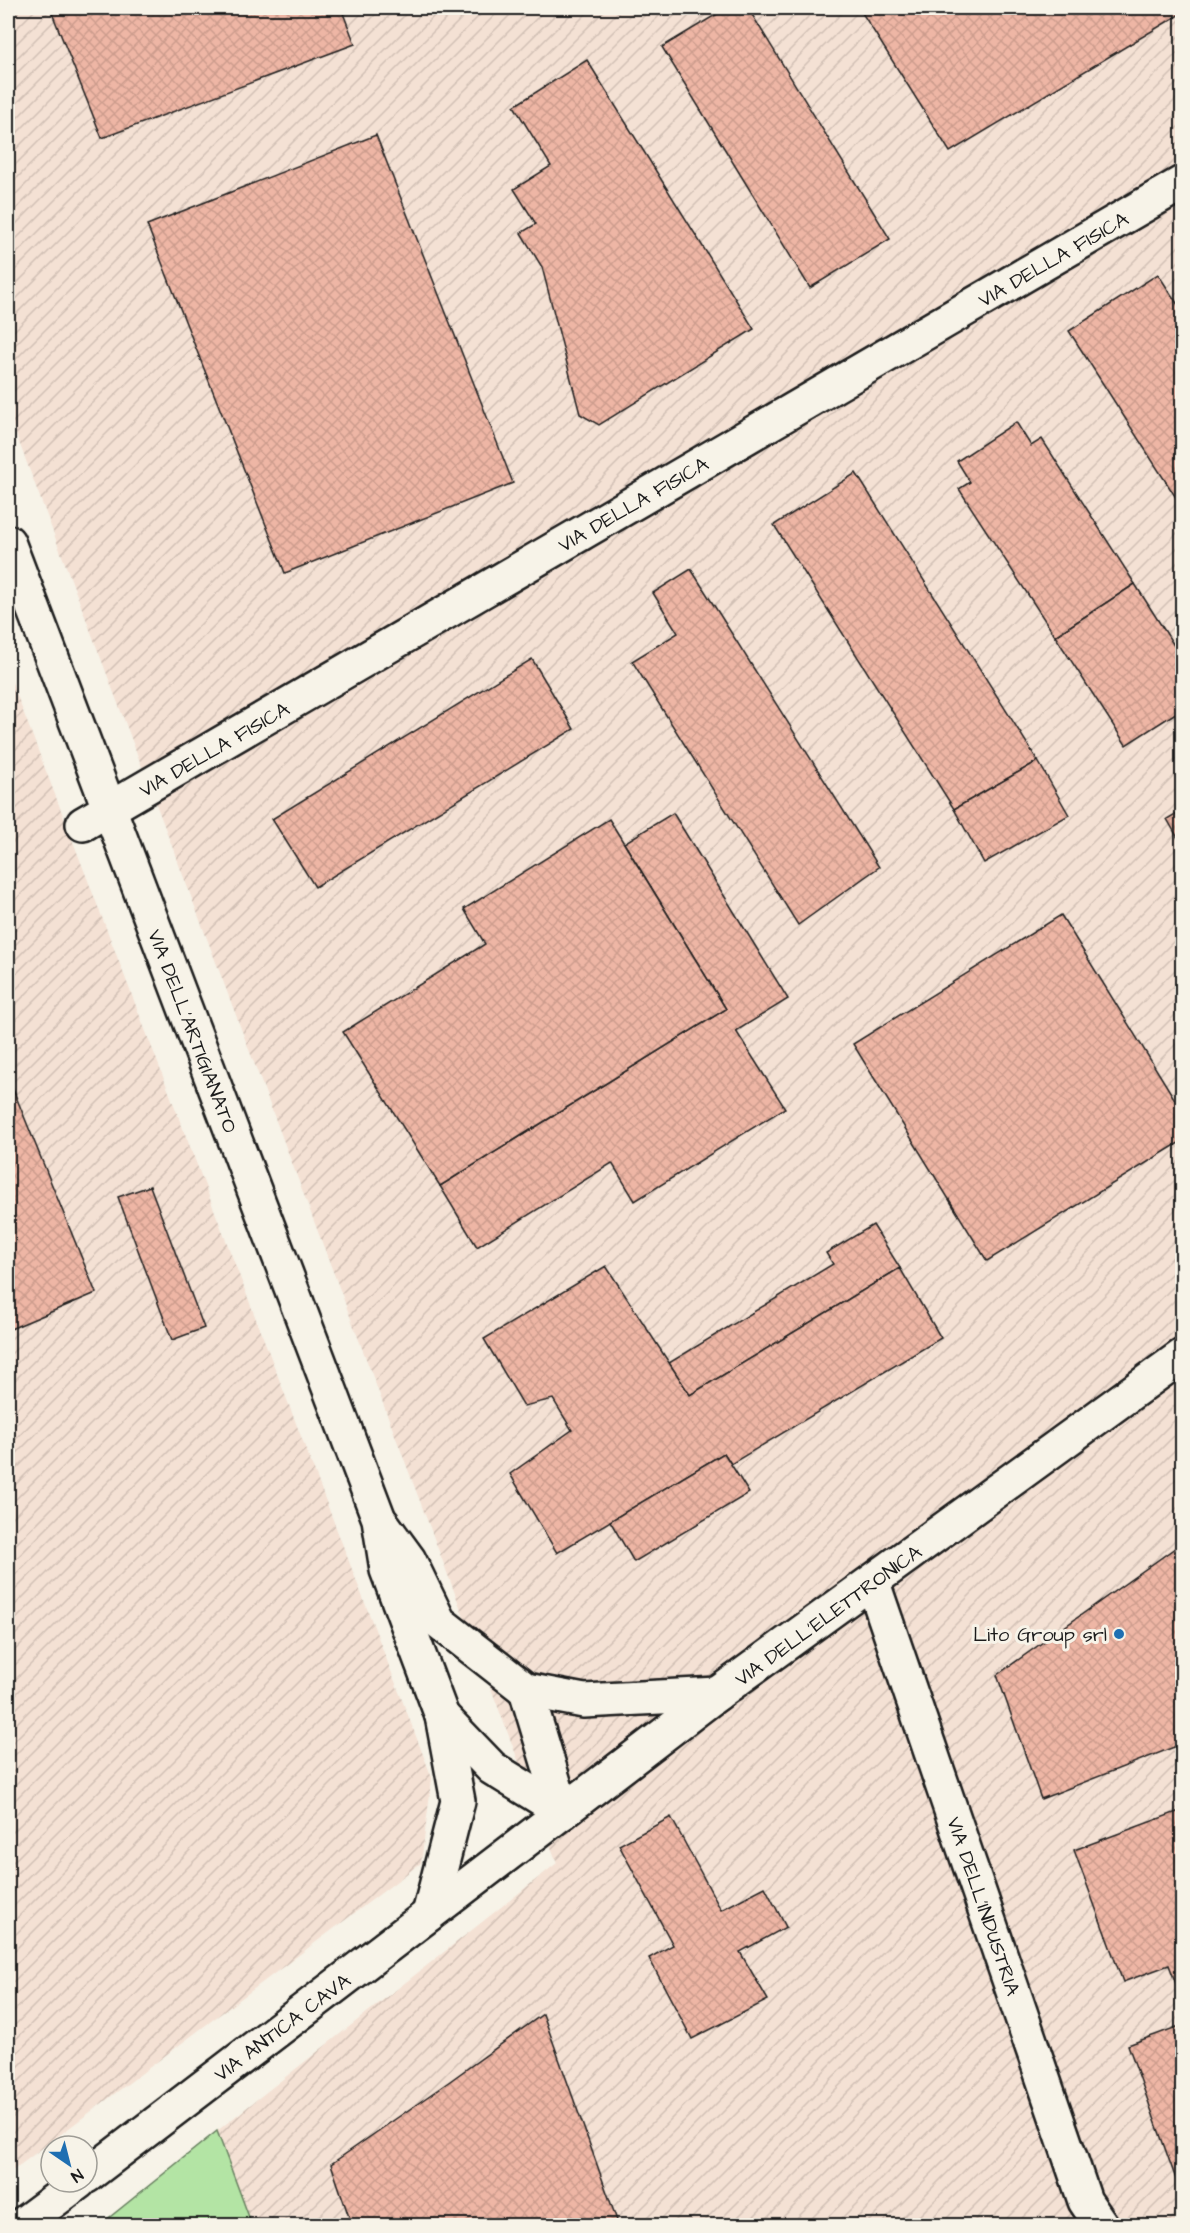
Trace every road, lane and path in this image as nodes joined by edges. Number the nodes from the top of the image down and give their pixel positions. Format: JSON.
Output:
{"nodes":[{"id":1,"x":1182,"y":183,"type":"edge"},
{"id":2,"x":8,"y":542,"type":"edge"},
{"id":3,"x":96,"y":817,"type":"junction"},
{"id":4,"x":1182,"y":1356,"type":"edge"},
{"id":5,"x":379,"y":1519,"type":"junction"},
{"id":6,"x":873,"y":1583,"type":"junction"},
{"id":7,"x":526,"y":1690,"type":"junction"},
{"id":8,"x":717,"y":1694,"type":"junction"},
{"id":9,"x":442,"y":1716,"type":"junction"},
{"id":10,"x":563,"y":1812,"type":"junction"},
{"id":11,"x":477,"y":1878,"type":"joint"},
{"id":12,"x":429,"y":1914,"type":"junction"},
{"id":13,"x":99,"y":2167,"type":"edge"},
{"id":14,"x":63,"y":2194,"type":"edge"},
{"id":15,"x":20,"y":2226,"type":"edge"},
{"id":16,"x":1102,"y":2226,"type":"edge"}],
"edges":[{"from":1,"to":3,"type":"street","name":"VIA DELLA FISICA"},
{"from":2,"to":3,"type":"street","name":"VIA DELL'ARTIGIANATO"},
{"from":3,"to":5,"type":"street","name":"VIA DELL'ARTIGIANATO"},
{"from":4,"to":6,"type":"street","name":"VIA DELL'ELETTRONICA"},
{"from":5,"to":7,"type":"street","name":"VIA DELL'ARTIGIANATO"},
{"from":5,"to":9,"type":"street","name":"VIA DELL'ARTIGIANATO"},
{"from":6,"to":8,"type":"street","name":"VIA DELL'ELETTRONICA"},
{"from":6,"to":16,"type":"street","name":"VIA DELL'INDUSTRIA"},
{"from":7,"to":8,"type":"street","name":"VIA DELL'ARTIGIANATO"},
{"from":7,"to":10,"type":"street"},
{"from":8,"to":10,"type":"street","name":"VIA DELL'ELETTRONICA"},
{"from":9,"to":10,"type":"street","name":"VIA DELL'ARTIGIANATO"},
{"from":9,"to":12,"type":"street","name":"VIA DELL'ARTIGIANATO"},
{"from":10,"to":11,"type":"street","name":"VIA DELL'ELETTRONICA"},
{"from":11,"to":12,"type":"street","name":"VIA ANTICA CAVA"},
{"from":12,"to":13,"type":"street","name":"VIA ANTICA CAVA"},
{"from":14,"to":15,"type":"street"}]}
